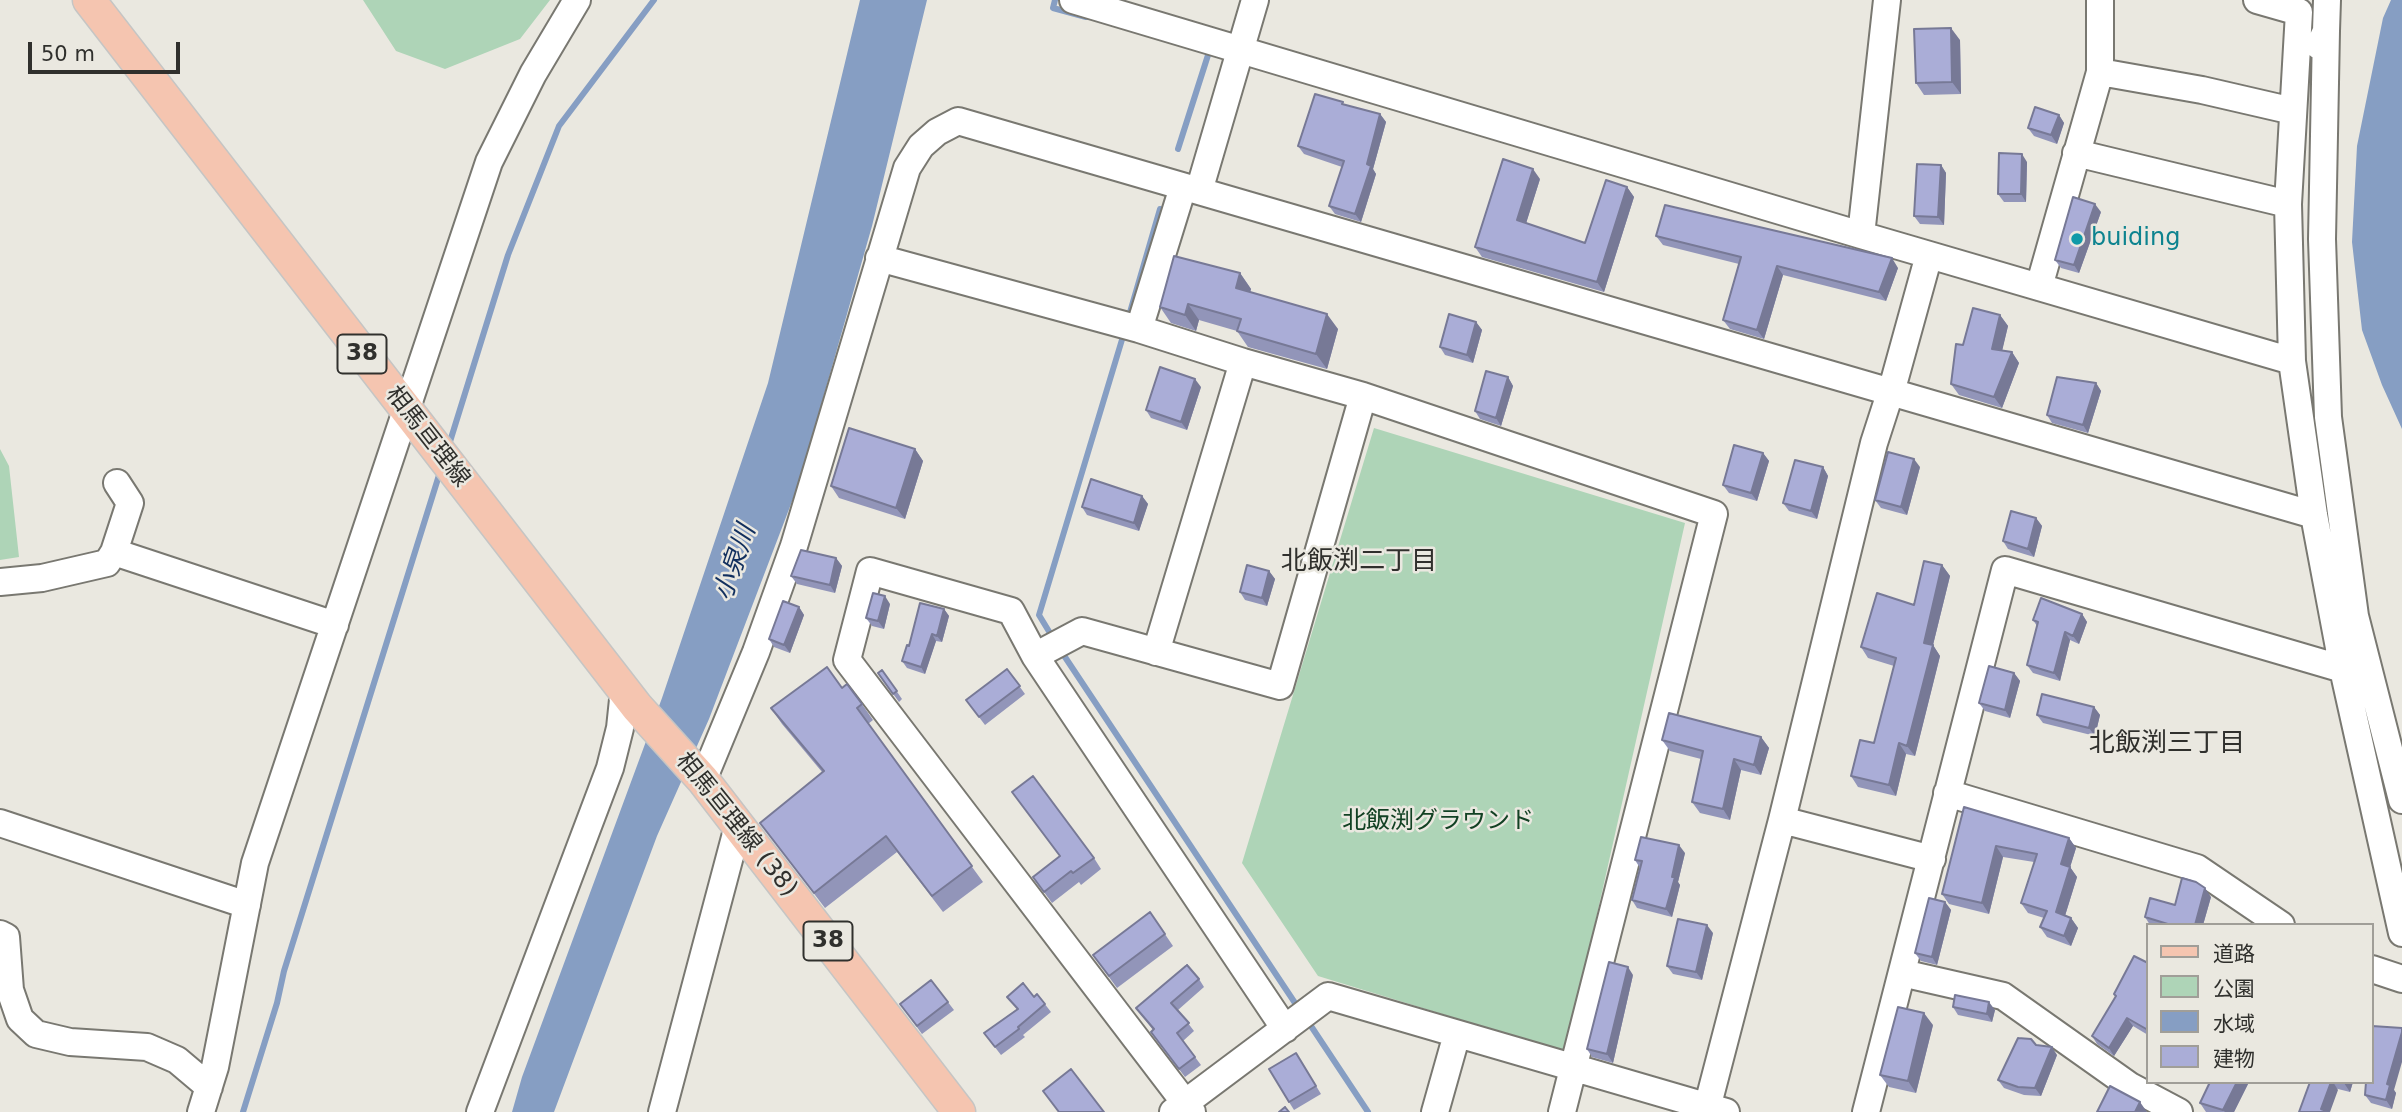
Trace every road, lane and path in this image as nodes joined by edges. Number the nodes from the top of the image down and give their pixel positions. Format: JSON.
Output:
{"nodes":[{"id":1,"x":89,"y":0,"type":"edge"},
{"id":2,"x":577,"y":0,"type":"edge"},
{"id":3,"x":1073,"y":0,"type":"edge"},
{"id":4,"x":1255,"y":0,"type":"edge"},
{"id":5,"x":1887,"y":0,"type":"edge"},
{"id":6,"x":2100,"y":0,"type":"edge"},
{"id":7,"x":2256,"y":0,"type":"edge"},
{"id":8,"x":2327,"y":0,"type":"edge"},
{"id":9,"x":2326,"y":31,"type":"junction"},
{"id":10,"x":1242,"y":49,"type":"junction"},
{"id":11,"x":2101,"y":72,"type":"junction"},
{"id":12,"x":2296,"y":73,"type":"junction"},
{"id":13,"x":2293,"y":111,"type":"junction"},
{"id":14,"x":2076,"y":153,"type":"junction"},
{"id":15,"x":1191,"y":189,"type":"junction"},
{"id":16,"x":2288,"y":204,"type":"junction"},
{"id":17,"x":1861,"y":235,"type":"junction"},
{"id":18,"x":1929,"y":255,"type":"junction"},
{"id":19,"x":879,"y":258,"type":"junction"},
{"id":20,"x":2039,"y":287,"type":"junction"},
{"id":21,"x":1130,"y":327,"type":"junction"},
{"id":22,"x":2292,"y":352,"type":"junction"},
{"id":23,"x":1243,"y":362,"type":"junction"},
{"id":24,"x":2326,"y":376,"type":"junction"},
{"id":25,"x":1890,"y":392,"type":"junction"},
{"id":26,"x":1363,"y":396,"type":"junction"},
{"id":27,"x":407,"y":412,"type":"junction"},
{"id":28,"x":2302,"y":434,"type":"junction"},
{"id":29,"x":117,"y":483,"type":"dead end"},
{"id":30,"x":2314,"y":515,"type":"junction"},
{"id":31,"x":114,"y":552,"type":"junction"},
{"id":32,"x":0,"y":582,"type":"edge"},
{"id":33,"x":335,"y":625,"type":"junction"},
{"id":34,"x":1047,"y":649,"type":"junction"},
{"id":35,"x":1156,"y":652,"type":"junction"},
{"id":36,"x":2343,"y":669,"type":"junction"},
{"id":37,"x":630,"y":699,"type":"junction"},
{"id":38,"x":699,"y":776,"type":"junction"},
{"id":39,"x":1948,"y":793,"type":"junction"},
{"id":40,"x":2402,"y":800,"type":"edge"},
{"id":41,"x":1782,"y":820,"type":"junction"},
{"id":42,"x":0,"y":822,"type":"edge"},
{"id":43,"x":738,"y":826,"type":"junction"},
{"id":44,"x":1932,"y":859,"type":"junction"},
{"id":45,"x":247,"y":905,"type":"junction"},
{"id":46,"x":2278,"y":923,"type":"edge"},
{"id":47,"x":2402,"y":933,"type":"edge"},
{"id":48,"x":0,"y":934,"type":"edge"},
{"id":49,"x":2374,"y":970,"type":"edge"},
{"id":50,"x":1902,"y":973,"type":"junction"},
{"id":51,"x":2402,"y":979,"type":"edge"},
{"id":52,"x":1297,"y":1020,"type":"junction"},
{"id":53,"x":1457,"y":1034,"type":"junction"},
{"id":54,"x":1573,"y":1068,"type":"junction"},
{"id":55,"x":209,"y":1087,"type":"junction"},
{"id":56,"x":949,"y":1108,"type":"edge"},
{"id":57,"x":1183,"y":1109,"type":"edge"},
{"id":58,"x":1713,"y":1110,"type":"edge"},
{"id":59,"x":201,"y":1112,"type":"edge"},
{"id":60,"x":480,"y":1112,"type":"edge"},
{"id":61,"x":662,"y":1112,"type":"edge"},
{"id":62,"x":1435,"y":1112,"type":"edge"},
{"id":63,"x":1562,"y":1112,"type":"edge"},
{"id":64,"x":1866,"y":1112,"type":"edge"},
{"id":65,"x":2179,"y":1112,"type":"edge"}],
"edges":[{"from":1,"to":27,"type":"main road","name":"相馬亘理線","number":"38"},
{"from":2,"to":27,"type":"street"},
{"from":3,"to":10,"type":"street"},
{"from":4,"to":10,"type":"street"},
{"from":5,"to":17,"type":"street"},
{"from":6,"to":11,"type":"street"},
{"from":7,"to":12,"type":"street"},
{"from":8,"to":9,"type":"street"},
{"from":9,"to":12,"type":"street"},
{"from":9,"to":24,"type":"street"},
{"from":10,"to":15,"type":"street"},
{"from":10,"to":17,"type":"street"},
{"from":11,"to":13,"type":"street"},
{"from":11,"to":14,"type":"street"},
{"from":12,"to":13,"type":"street"},
{"from":13,"to":16,"type":"street"},
{"from":14,"to":16,"type":"street"},
{"from":14,"to":20,"type":"street"},
{"from":15,"to":19,"type":"street"},
{"from":15,"to":21,"type":"street"},
{"from":15,"to":25,"type":"street"},
{"from":16,"to":22,"type":"street"},
{"from":17,"to":18,"type":"street"},
{"from":18,"to":20,"type":"street"},
{"from":18,"to":25,"type":"street"},
{"from":19,"to":21,"type":"street"},
{"from":19,"to":38,"type":"street"},
{"from":20,"to":22,"type":"street"},
{"from":21,"to":23,"type":"street"},
{"from":22,"to":24,"type":"street"},
{"from":22,"to":28,"type":"street"},
{"from":23,"to":26,"type":"street"},
{"from":23,"to":35,"type":"street"},
{"from":24,"to":28,"type":"street"},
{"from":24,"to":40,"type":"street"},
{"from":25,"to":30,"type":"street"},
{"from":25,"to":41,"type":"street"},
{"from":26,"to":35,"type":"street"},
{"from":26,"to":54,"type":"street"},
{"from":27,"to":33,"type":"street"},
{"from":27,"to":37,"type":"main road","name":"相馬亘理線","number":"38"},
{"from":28,"to":30,"type":"street"},
{"from":29,"to":31,"type":"street"},
{"from":30,"to":36,"type":"street"},
{"from":31,"to":32,"type":"street"},
{"from":31,"to":33,"type":"street"},
{"from":33,"to":45,"type":"street"},
{"from":34,"to":35,"type":"street"},
{"from":34,"to":52,"type":"street"},
{"from":34,"to":57,"type":"street"},
{"from":36,"to":39,"type":"street"},
{"from":36,"to":47,"type":"street"},
{"from":37,"to":38,"type":"main road","name":"相馬亘理線 (38)","number":"38"},
{"from":37,"to":60,"type":"street"},
{"from":38,"to":43,"type":"main road","name":"相馬亘理線 (38)","number":"38"},
{"from":39,"to":44,"type":"street"},
{"from":39,"to":46,"type":"street"},
{"from":41,"to":44,"type":"street"},
{"from":41,"to":58,"type":"street"},
{"from":42,"to":45,"type":"street"},
{"from":43,"to":56,"type":"main road","name":"相馬亘理線 (38)","number":"38"},
{"from":43,"to":61,"type":"street"},
{"from":44,"to":50,"type":"street"},
{"from":45,"to":55,"type":"street"},
{"from":48,"to":55,"type":"street"},
{"from":49,"to":51,"type":"street"},
{"from":50,"to":64,"type":"street"},
{"from":50,"to":65,"type":"street"},
{"from":52,"to":53,"type":"street"},
{"from":52,"to":57,"type":"street"},
{"from":53,"to":54,"type":"street"},
{"from":53,"to":62,"type":"street"},
{"from":54,"to":58,"type":"street"},
{"from":54,"to":63,"type":"street"},
{"from":55,"to":59,"type":"street"}]}
